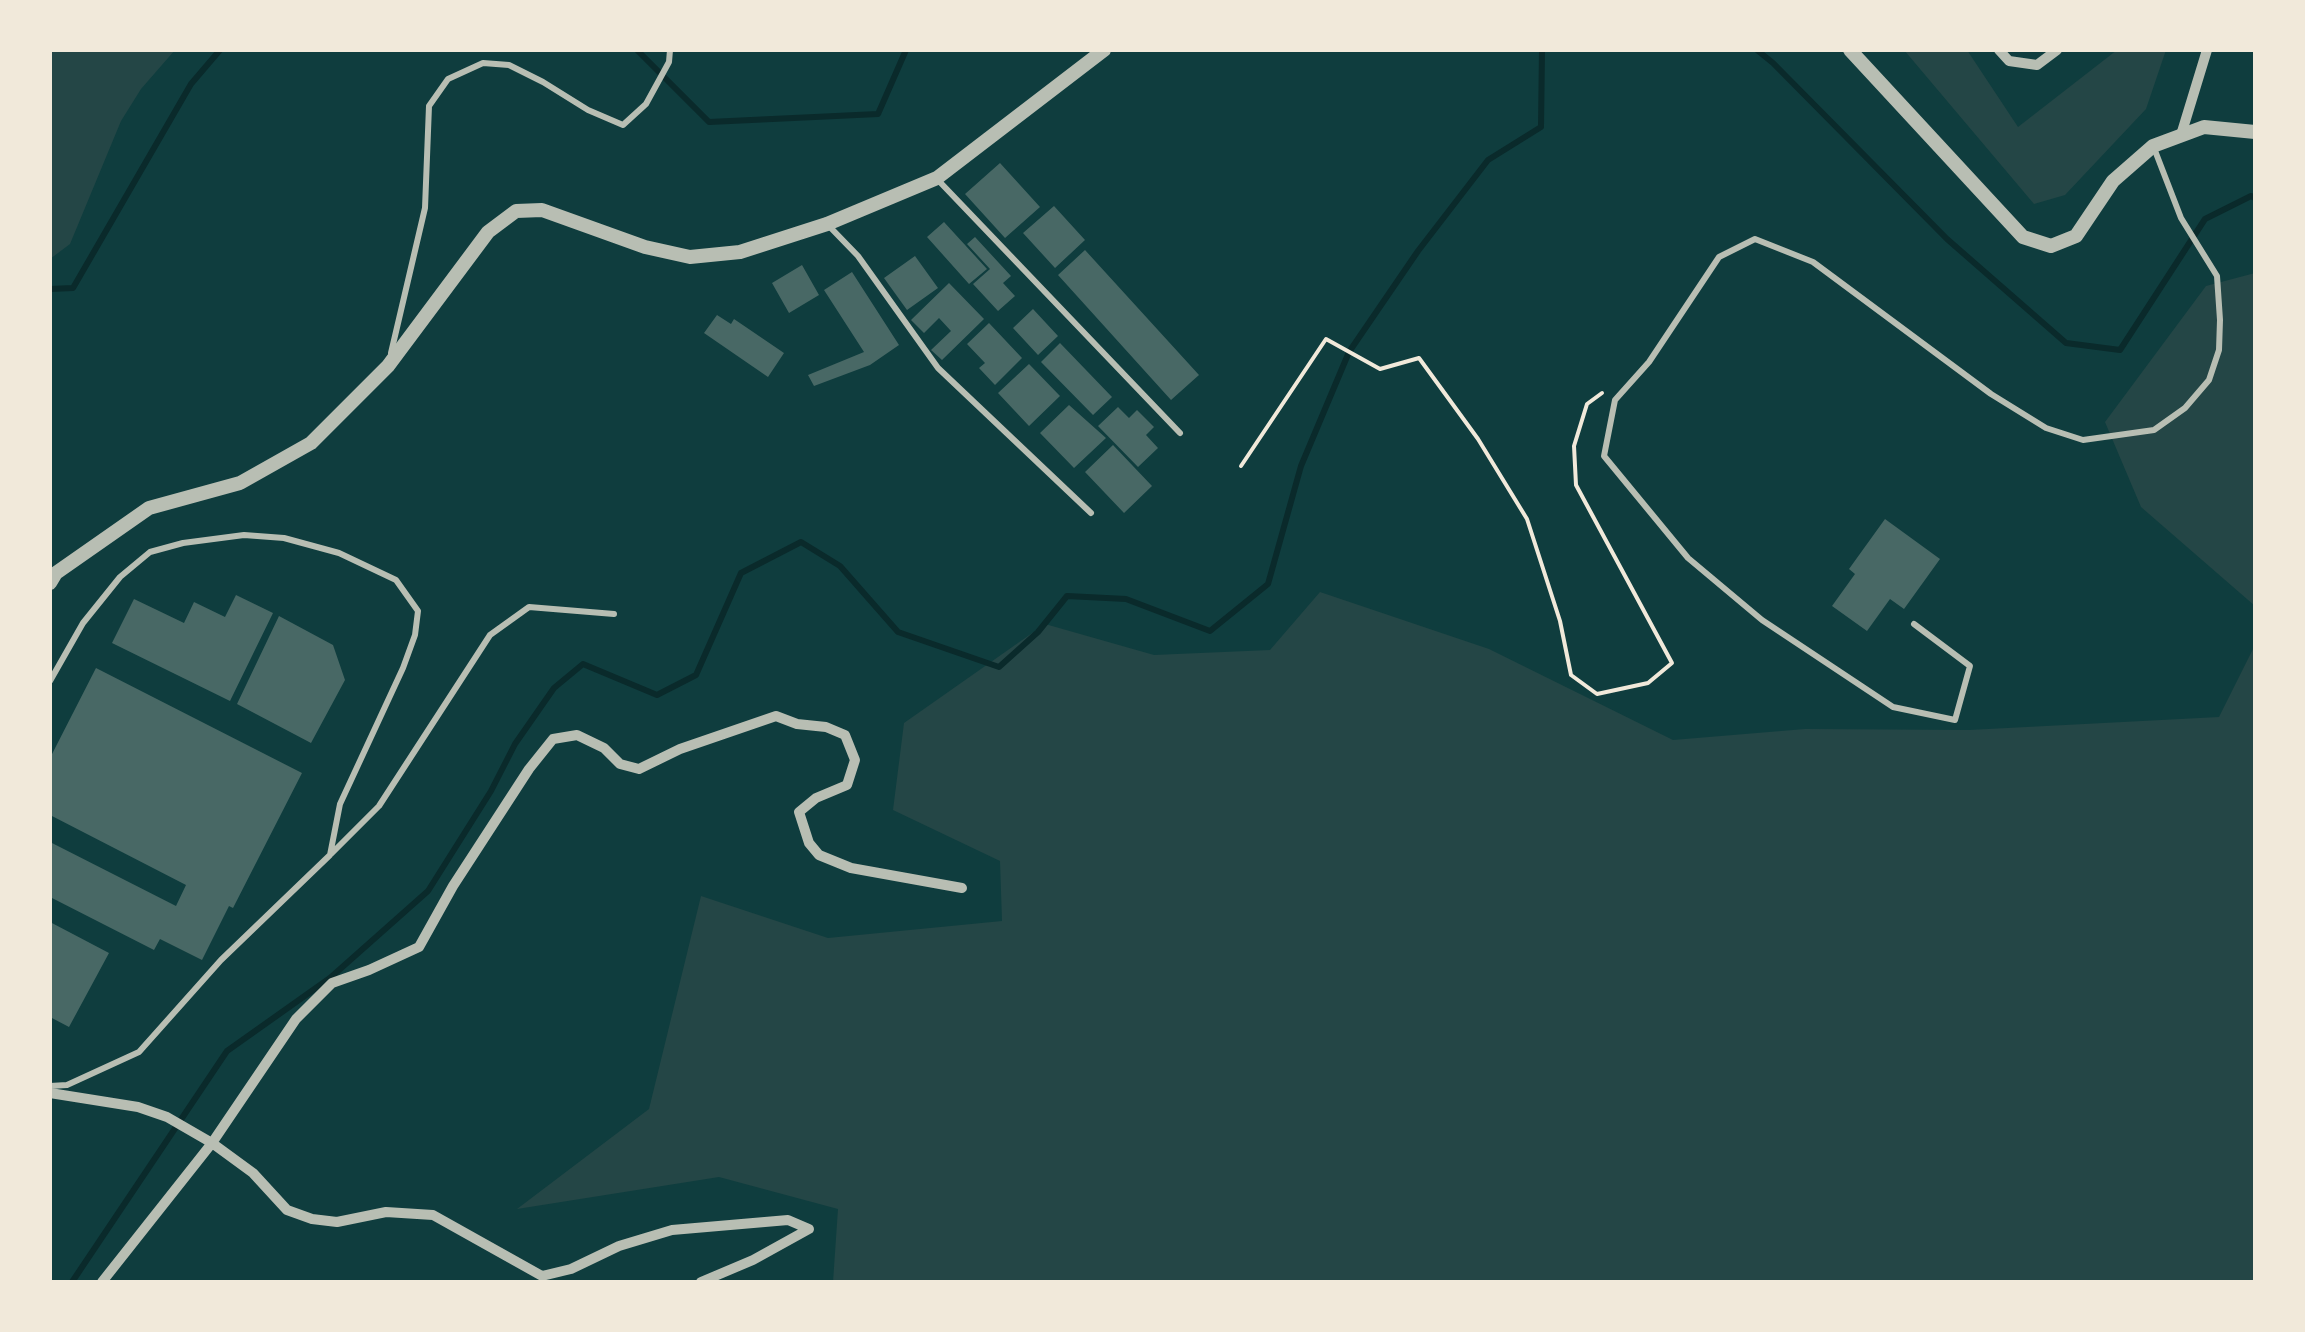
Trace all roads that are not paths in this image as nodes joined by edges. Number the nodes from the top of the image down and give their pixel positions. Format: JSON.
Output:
{"nodes":[{"id":1,"x":670,"y":50,"type":"edge"},
{"id":2,"x":1104,"y":50,"type":"edge"},
{"id":3,"x":1850,"y":50,"type":"edge"},
{"id":4,"x":1999,"y":50,"type":"edge"},
{"id":5,"x":2057,"y":50,"type":"edge"},
{"id":6,"x":2206,"y":50,"type":"edge"},
{"id":7,"x":2255,"y":132,"type":"edge"},
{"id":8,"x":2181,"y":136,"type":"junction"},
{"id":9,"x":2153,"y":146,"type":"junction"},
{"id":10,"x":936,"y":178,"type":"junction"},
{"id":11,"x":828,"y":224,"type":"junction"},
{"id":12,"x":388,"y":366,"type":"junction"},
{"id":13,"x":1180,"y":433,"type":"dead end"},
{"id":14,"x":1091,"y":513,"type":"dead end"},
{"id":15,"x":50,"y":583,"type":"edge"},
{"id":16,"x":614,"y":614,"type":"dead end"},
{"id":17,"x":1914,"y":624,"type":"dead end"},
{"id":18,"x":50,"y":681,"type":"edge"},
{"id":19,"x":330,"y":855,"type":"junction"},
{"id":20,"x":962,"y":888,"type":"dead end"},
{"id":21,"x":50,"y":1089,"type":"edge"},
{"id":22,"x":212,"y":1143,"type":"junction"},
{"id":23,"x":102,"y":1282,"type":"edge"},
{"id":24,"x":701,"y":1282,"type":"edge"}],
"edges":[{"from":1,"to":12,"type":"lane"},
{"from":2,"to":10,"type":"street"},
{"from":3,"to":9,"type":"street"},
{"from":4,"to":5,"type":"street"},
{"from":6,"to":8,"type":"street"},
{"from":7,"to":8,"type":"street"},
{"from":8,"to":9,"type":"street"},
{"from":9,"to":17,"type":"lane"},
{"from":10,"to":11,"type":"street"},
{"from":10,"to":13,"type":"lane"},
{"from":11,"to":12,"type":"street"},
{"from":11,"to":14,"type":"lane"},
{"from":12,"to":15,"type":"street"},
{"from":16,"to":19,"type":"lane"},
{"from":18,"to":19,"type":"lane"},
{"from":19,"to":21,"type":"lane"},
{"from":20,"to":22,"type":"street"},
{"from":21,"to":22,"type":"street"},
{"from":22,"to":23,"type":"street"},
{"from":22,"to":24,"type":"street"}]}
